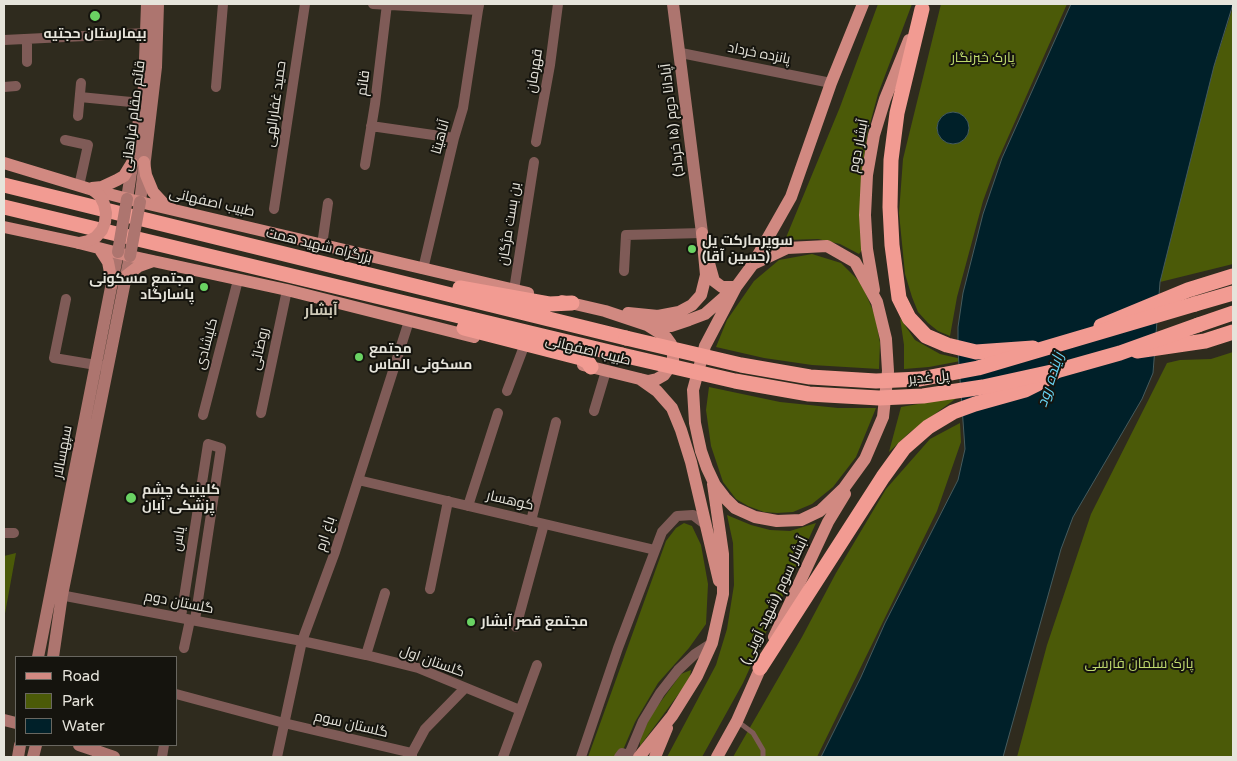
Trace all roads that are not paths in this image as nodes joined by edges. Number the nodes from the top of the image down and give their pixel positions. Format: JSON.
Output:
{"nodes":[{"id":1,"x":147,"y":4,"type":"edge"},
{"id":2,"x":158,"y":4,"type":"edge"},
{"id":3,"x":222,"y":4,"type":"edge"},
{"id":4,"x":304,"y":4,"type":"edge"},
{"id":5,"x":373,"y":4,"type":"edge"},
{"id":6,"x":387,"y":4,"type":"edge"},
{"id":7,"x":558,"y":4,"type":"edge"},
{"id":8,"x":674,"y":4,"type":"edge"},
{"id":9,"x":863,"y":4,"type":"edge"},
{"id":10,"x":478,"y":7,"type":"edge"},
{"id":11,"x":923,"y":7,"type":"edge"},
{"id":12,"x":146,"y":33,"type":"junction"},
{"id":13,"x":27,"y":39,"type":"junction"},
{"id":14,"x":4,"y":40,"type":"edge"},
{"id":15,"x":681,"y":53,"type":"junction"},
{"id":16,"x":27,"y":62,"type":"dead end"},
{"id":17,"x":81,"y":83,"type":"dead end"},
{"id":18,"x":831,"y":83,"type":"junction"},
{"id":19,"x":16,"y":86,"type":"dead end"},
{"id":20,"x":4,"y":87,"type":"edge"},
{"id":21,"x":216,"y":87,"type":"dead end"},
{"id":22,"x":80,"y":97,"type":"junction"},
{"id":23,"x":141,"y":103,"type":"junction"},
{"id":24,"x":78,"y":116,"type":"dead end"},
{"id":25,"x":371,"y":126,"type":"junction"},
{"id":26,"x":454,"y":138,"type":"junction"},
{"id":27,"x":65,"y":140,"type":"dead end"},
{"id":28,"x":536,"y":142,"type":"dead end"},
{"id":29,"x":138,"y":162,"type":"junction"},
{"id":30,"x":534,"y":162,"type":"dead end"},
{"id":31,"x":4,"y":163,"type":"edge"},
{"id":32,"x":365,"y":165,"type":"dead end"},
{"id":33,"x":4,"y":185,"type":"edge"},
{"id":34,"x":87,"y":188,"type":"junction"},
{"id":35,"x":126,"y":199,"type":"junction"},
{"id":36,"x":140,"y":202,"type":"junction"},
{"id":37,"x":328,"y":203,"type":"dead end"},
{"id":38,"x":4,"y":206,"type":"edge"},
{"id":39,"x":274,"y":209,"type":"dead end"},
{"id":40,"x":175,"y":210,"type":"junction"},
{"id":41,"x":4,"y":227,"type":"edge"},
{"id":42,"x":702,"y":233,"type":"junction"},
{"id":43,"x":79,"y":243,"type":"junction"},
{"id":44,"x":322,"y":245,"type":"junction"},
{"id":45,"x":99,"y":248,"type":"junction"},
{"id":46,"x":124,"y":254,"type":"junction"},
{"id":47,"x":153,"y":261,"type":"junction"},
{"id":48,"x":753,"y":264,"type":"junction"},
{"id":49,"x":423,"y":269,"type":"junction"},
{"id":50,"x":624,"y":272,"type":"dead end"},
{"id":51,"x":126,"y":276,"type":"junction"},
{"id":52,"x":1233,"y":276,"type":"edge"},
{"id":53,"x":238,"y":280,"type":"junction"},
{"id":54,"x":112,"y":284,"type":"junction"},
{"id":55,"x":736,"y":287,"type":"junction"},
{"id":56,"x":286,"y":290,"type":"junction"},
{"id":57,"x":431,"y":290,"type":"junction"},
{"id":58,"x":514,"y":290,"type":"junction"},
{"id":59,"x":1233,"y":293,"type":"edge"},
{"id":60,"x":1192,"y":297,"type":"junction"},
{"id":61,"x":66,"y":299,"type":"dead end"},
{"id":62,"x":876,"y":302,"type":"junction"},
{"id":63,"x":572,"y":303,"type":"junction"},
{"id":64,"x":420,"y":307,"type":"junction"},
{"id":65,"x":605,"y":311,"type":"junction"},
{"id":66,"x":1233,"y":313,"type":"edge"},
{"id":67,"x":409,"y":321,"type":"junction"},
{"id":68,"x":648,"y":325,"type":"junction"},
{"id":69,"x":1233,"y":332,"type":"edge"},
{"id":70,"x":626,"y":338,"type":"joint"},
{"id":71,"x":1048,"y":348,"type":"junction"},
{"id":72,"x":523,"y":350,"type":"junction"},
{"id":73,"x":1120,"y":353,"type":"junction"},
{"id":74,"x":102,"y":366,"type":"junction"},
{"id":75,"x":591,"y":367,"type":"junction"},
{"id":76,"x":606,"y":371,"type":"junction"},
{"id":77,"x":1056,"y":371,"type":"junction"},
{"id":78,"x":640,"y":379,"type":"junction"},
{"id":79,"x":507,"y":391,"type":"dead end"},
{"id":80,"x":594,"y":411,"type":"dead end"},
{"id":81,"x":261,"y":413,"type":"dead end"},
{"id":82,"x":498,"y":413,"type":"dead end"},
{"id":83,"x":203,"y":415,"type":"dead end"},
{"id":84,"x":556,"y":422,"type":"dead end"},
{"id":85,"x":865,"y":459,"type":"junction"},
{"id":86,"x":711,"y":476,"type":"junction"},
{"id":87,"x":358,"y":480,"type":"junction"},
{"id":88,"x":448,"y":501,"type":"junction"},
{"id":89,"x":468,"y":506,"type":"junction"},
{"id":90,"x":531,"y":520,"type":"junction"},
{"id":91,"x":544,"y":524,"type":"junction"},
{"id":92,"x":706,"y":525,"type":"junction"},
{"id":93,"x":655,"y":550,"type":"junction"},
{"id":94,"x":430,"y":589,"type":"dead end"},
{"id":95,"x":385,"y":593,"type":"dead end"},
{"id":96,"x":56,"y":594,"type":"junction"},
{"id":97,"x":723,"y":594,"type":"junction"},
{"id":98,"x":188,"y":619,"type":"junction"},
{"id":99,"x":516,"y":627,"type":"dead end"},
{"id":100,"x":302,"y":641,"type":"junction"},
{"id":101,"x":712,"y":643,"type":"junction"},
{"id":102,"x":184,"y":648,"type":"dead end"},
{"id":103,"x":366,"y":655,"type":"junction"},
{"id":104,"x":38,"y":656,"type":"edge"},
{"id":105,"x":52,"y":656,"type":"edge"},
{"id":106,"x":536,"y":665,"type":"dead end"},
{"id":107,"x":760,"y":668,"type":"junction"},
{"id":108,"x":465,"y":688,"type":"junction"},
{"id":109,"x":178,"y":695,"type":"edge"},
{"id":110,"x":520,"y":710,"type":"junction"},
{"id":111,"x":672,"y":716,"type":"junction"},
{"id":112,"x":737,"y":722,"type":"junction"},
{"id":113,"x":284,"y":723,"type":"junction"},
{"id":114,"x":82,"y":746,"type":"edge"},
{"id":115,"x":412,"y":755,"type":"edge"},
{"id":116,"x":114,"y":757,"type":"edge"},
{"id":117,"x":277,"y":757,"type":"edge"},
{"id":118,"x":503,"y":757,"type":"edge"},
{"id":119,"x":581,"y":757,"type":"edge"},
{"id":120,"x":628,"y":757,"type":"edge"},
{"id":121,"x":655,"y":757,"type":"edge"},
{"id":122,"x":718,"y":757,"type":"edge"},
{"id":123,"x":763,"y":757,"type":"edge"}],
"edges":[{"from":1,"to":12,"type":"main road","name":"قائم مقام فراهانی"},
{"from":2,"to":29,"type":"main road","name":"قائم مقام فراهانی"},
{"from":3,"to":21,"type":"street"},
{"from":4,"to":39,"type":"street","name":"حمید غفارالهی"},
{"from":5,"to":6,"type":"street"},
{"from":6,"to":10,"type":"street"},
{"from":6,"to":25,"type":"street","name":"قائم"},
{"from":7,"to":28,"type":"street","name":"قهرمان"},
{"from":8,"to":15,"type":"main road","name":"آپادانا دوم (۱۵ خرداد)"},
{"from":9,"to":18,"type":"main road"},
{"from":10,"to":26,"type":"street","name":"آناهیتا"},
{"from":11,"to":62,"type":"main road","name":"آبشار دوم"},
{"from":11,"to":71,"type":"highway","bridge":true},
{"from":12,"to":13,"type":"street"},
{"from":12,"to":23,"type":"main road","name":"قائم مقام فراهانی"},
{"from":13,"to":14,"type":"street"},
{"from":13,"to":16,"type":"street"},
{"from":15,"to":18,"type":"street","name":"پانزده خرداد"},
{"from":15,"to":42,"type":"main road","name":"آپادانا دوم (۱۵ خرداد)"},
{"from":17,"to":22,"type":"street"},
{"from":18,"to":48,"type":"main road"},
{"from":19,"to":20,"type":"street"},
{"from":22,"to":23,"type":"street"},
{"from":22,"to":24,"type":"street"},
{"from":23,"to":29,"type":"main road","name":"قائم مقام فراهانی"},
{"from":25,"to":26,"type":"street"},
{"from":25,"to":32,"type":"street","name":"قائم"},
{"from":26,"to":49,"type":"street","name":"آناهیتا"},
{"from":27,"to":34,"type":"street"},
{"from":29,"to":34,"type":"main road"},
{"from":29,"to":35,"type":"main road","name":"قائم مقام فراهانی"},
{"from":29,"to":36,"type":"main road","name":"قائم مقام فراهانی"},
{"from":29,"to":40,"type":"main road"},
{"from":30,"to":58,"type":"street","name":"بن بست مژگان"},
{"from":31,"to":34,"type":"main road","name":"طبیب اصفهانی"},
{"from":33,"to":57,"type":"highway","name":"بزرگراه شهید همت"},
{"from":34,"to":35,"type":"main road","name":"طبیب اصفهانی"},
{"from":34,"to":43,"type":"main road","bridge":true},
{"from":35,"to":36,"type":"main road","name":"طبیب اصفهانی"},
{"from":35,"to":46,"type":"main road","name":"قائم مقام فراهانی","bridge":true},
{"from":36,"to":40,"type":"main road","name":"طبیب اصفهانی"},
{"from":36,"to":46,"type":"main road","name":"قائم مقام فراهانی","bridge":true},
{"from":37,"to":44,"type":"street"},
{"from":38,"to":64,"type":"highway"},
{"from":40,"to":44,"type":"main road","name":"طبیب اصفهانی"},
{"from":41,"to":43,"type":"main road","name":"طبیب اصفهانی"},
{"from":42,"to":50,"type":"street"},
{"from":42,"to":55,"type":"main road"},
{"from":42,"to":65,"type":"main road"},
{"from":43,"to":45,"type":"main road","name":"طبیب اصفهانی"},
{"from":44,"to":49,"type":"main road","name":"طبیب اصفهانی"},
{"from":45,"to":46,"type":"main road","name":"طبیب اصفهانی"},
{"from":45,"to":54,"type":"main road"},
{"from":46,"to":47,"type":"main road","name":"طبیب اصفهانی"},
{"from":46,"to":51,"type":"main road","name":"سپهسالار"},
{"from":46,"to":54,"type":"main road","name":"سپهسالار"},
{"from":47,"to":51,"type":"main road"},
{"from":47,"to":53,"type":"main road","name":"طبیب اصفهانی"},
{"from":48,"to":55,"type":"main road"},
{"from":48,"to":62,"type":"main road"},
{"from":49,"to":58,"type":"main road","name":"طبیب اصفهانی"},
{"from":51,"to":74,"type":"main road","name":"سپهسالار"},
{"from":52,"to":60,"type":"highway"},
{"from":53,"to":56,"type":"main road","name":"طبیب اصفهانی"},
{"from":53,"to":83,"type":"street","name":"کلیشادی"},
{"from":54,"to":74,"type":"main road","name":"سپهسالار"},
{"from":55,"to":68,"type":"main road"},
{"from":55,"to":86,"type":"main road"},
{"from":56,"to":67,"type":"main road","name":"طبیب اصفهانی"},
{"from":56,"to":81,"type":"street","name":"روضائی"},
{"from":57,"to":63,"type":"highway"},
{"from":57,"to":70,"type":"highway","name":"بزرگراه شهید همت"},
{"from":58,"to":63,"type":"main road","name":"طبیب اصفهانی"},
{"from":59,"to":60,"type":"highway","name":"پل غدیر"},
{"from":60,"to":71,"type":"highway","name":"پل غدیر","bridge":true},
{"from":61,"to":74,"type":"street"},
{"from":62,"to":85,"type":"main road"},
{"from":63,"to":65,"type":"main road","name":"طبیب اصفهانی"},
{"from":64,"to":75,"type":"highway"},
{"from":64,"to":77,"type":"highway","name":"پل غدیر","bridge":true},
{"from":65,"to":68,"type":"main road","name":"طبیب اصفهانی"},
{"from":66,"to":73,"type":"highway","name":"پل غدیر","bridge":true},
{"from":67,"to":72,"type":"main road","name":"طبیب اصفهانی"},
{"from":67,"to":87,"type":"street","name":"باغ ارم"},
{"from":68,"to":78,"type":"main road"},
{"from":69,"to":73,"type":"highway","bridge":true},
{"from":70,"to":71,"type":"highway","name":"پل غدیر","bridge":true},
{"from":72,"to":75,"type":"main road","name":"طبیب اصفهانی"},
{"from":72,"to":79,"type":"street"},
{"from":73,"to":77,"type":"highway","name":"پل غدیر","bridge":true},
{"from":74,"to":96,"type":"main road","name":"سپهسالار"},
{"from":75,"to":76,"type":"main road","name":"طبیب اصفهانی"},
{"from":76,"to":78,"type":"main road","name":"طبیب اصفهانی"},
{"from":76,"to":80,"type":"street"},
{"from":77,"to":107,"type":"highway"},
{"from":78,"to":92,"type":"main road"},
{"from":82,"to":89,"type":"street"},
{"from":84,"to":90,"type":"street"},
{"from":85,"to":86,"type":"main road"},
{"from":85,"to":107,"type":"main road","name":"آبشار سوم (شهید آوینی)"},
{"from":86,"to":97,"type":"main road"},
{"from":87,"to":88,"type":"street","name":"کوهسار"},
{"from":87,"to":100,"type":"street","name":"باغ ارم"},
{"from":88,"to":89,"type":"street","name":"کوهسار"},
{"from":88,"to":94,"type":"street"},
{"from":89,"to":90,"type":"street","name":"کوهسار"},
{"from":90,"to":91,"type":"street","name":"کوهسار"},
{"from":91,"to":93,"type":"street","name":"کوهسار"},
{"from":91,"to":99,"type":"street"},
{"from":92,"to":93,"type":"street"},
{"from":92,"to":97,"type":"main road"},
{"from":93,"to":119,"type":"street"},
{"from":95,"to":103,"type":"street"},
{"from":96,"to":98,"type":"street","name":"گلستان دوم"},
{"from":96,"to":104,"type":"main road","name":"سپهسالار"},
{"from":96,"to":105,"type":"main road","name":"سپهسالار"},
{"from":97,"to":101,"type":"main road"},
{"from":98,"to":98,"type":"street","name":"یاس"},
{"from":98,"to":100,"type":"street","name":"گلستان دوم"},
{"from":98,"to":102,"type":"street"},
{"from":100,"to":103,"type":"street","name":"گلستان اول"},
{"from":100,"to":113,"type":"street","name":"باغ ارم"},
{"from":101,"to":111,"type":"main road"},
{"from":101,"to":120,"type":"street"},
{"from":103,"to":108,"type":"street","name":"گلستان اول"},
{"from":106,"to":110,"type":"street"},
{"from":107,"to":112,"type":"main road","name":"آبشار سوم (شهید آوینی)"},
{"from":108,"to":110,"type":"street","name":"گلستان اول"},
{"from":108,"to":115,"type":"street"},
{"from":109,"to":113,"type":"street","name":"گلستان سوم"},
{"from":110,"to":118,"type":"street"},
{"from":111,"to":120,"type":"main road"},
{"from":111,"to":121,"type":"main road"},
{"from":112,"to":122,"type":"main road","name":"آبشار سوم (شهید آوینی)"},
{"from":112,"to":123,"type":"lane"},
{"from":113,"to":115,"type":"street","name":"گلستان سوم"},
{"from":113,"to":117,"type":"street","name":"باغ ارم"},
{"from":114,"to":116,"type":"main road"}]}
